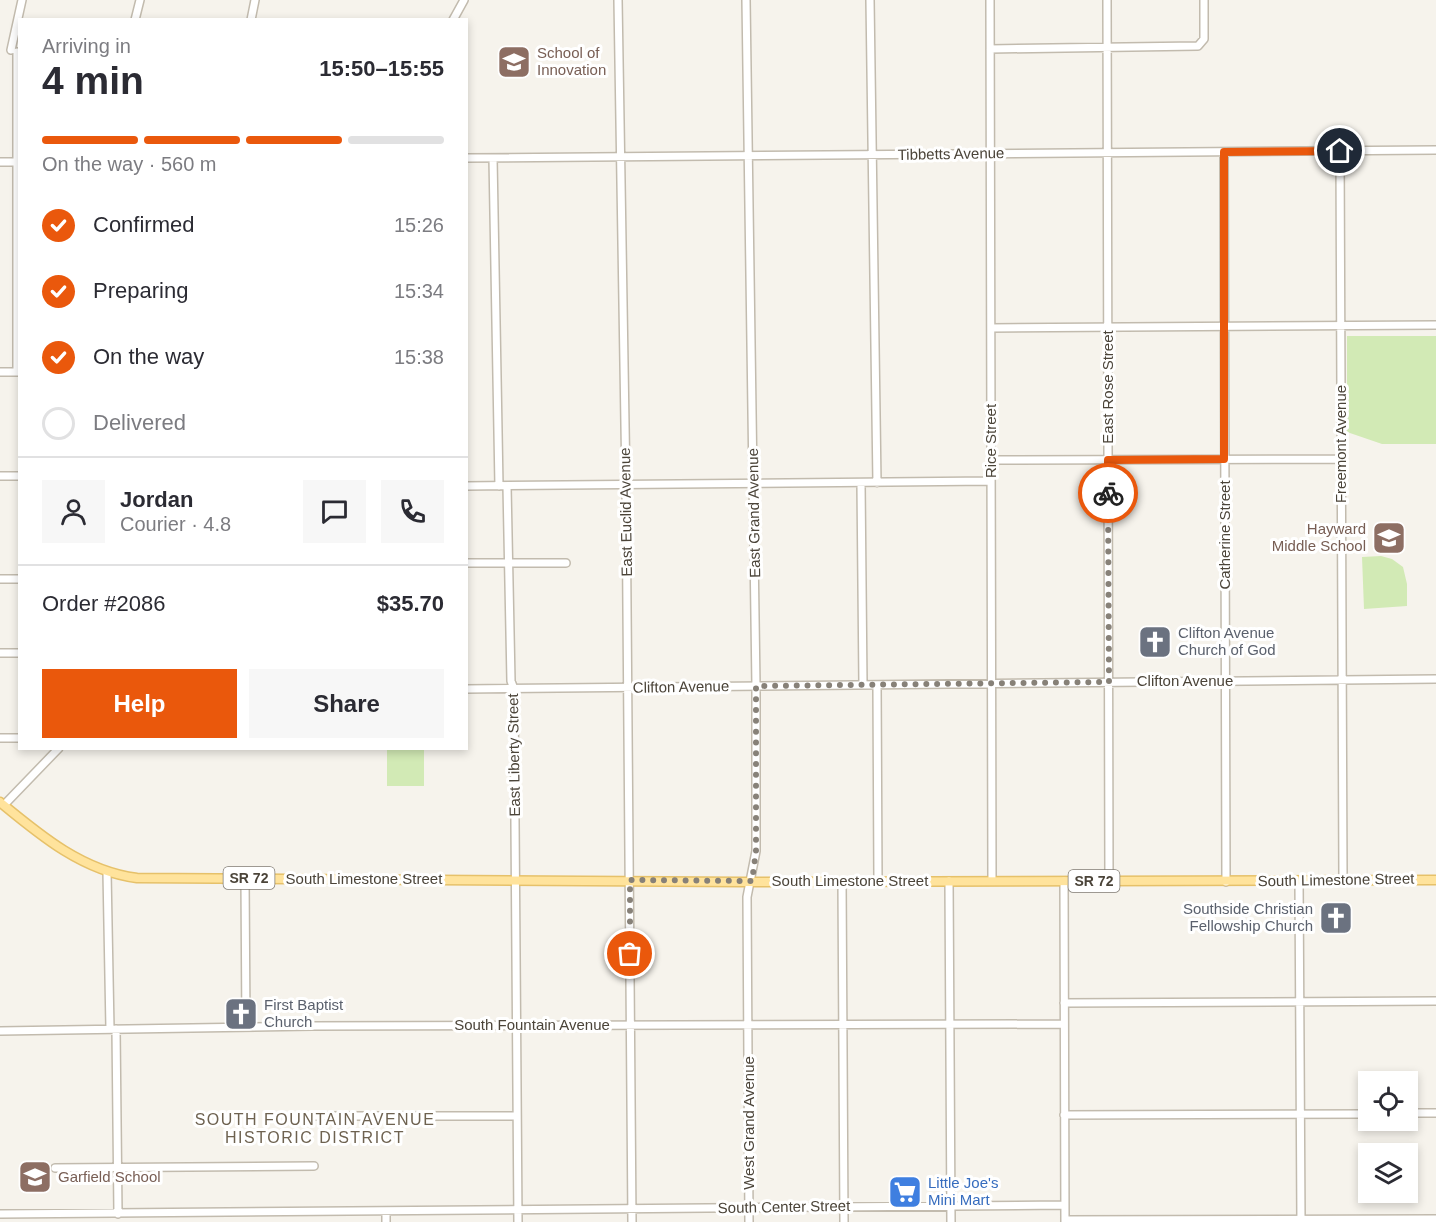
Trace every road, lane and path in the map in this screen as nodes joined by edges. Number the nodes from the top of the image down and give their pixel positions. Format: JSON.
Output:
{"nodes":[{"id":1,"x":22,"y":0,"type":"edge"},
{"id":2,"x":140,"y":0,"type":"edge"},
{"id":3,"x":255,"y":0,"type":"edge"},
{"id":4,"x":464,"y":0,"type":"edge"},
{"id":5,"x":618,"y":0,"type":"edge"},
{"id":6,"x":746,"y":0,"type":"edge"},
{"id":7,"x":870,"y":0,"type":"edge"},
{"id":8,"x":990,"y":0,"type":"edge"},
{"id":9,"x":1107,"y":0,"type":"edge"},
{"id":10,"x":1204,"y":2,"type":"edge"},
{"id":11,"x":20,"y":18,"type":"edge"},
{"id":12,"x":136,"y":18,"type":"edge"},
{"id":13,"x":251,"y":18,"type":"edge"},
{"id":14,"x":454,"y":18,"type":"edge"},
{"id":15,"x":18,"y":34,"type":"edge"},
{"id":16,"x":1107,"y":47,"type":"junction"},
{"id":17,"x":990,"y":49,"type":"junction"},
{"id":18,"x":0,"y":50,"type":"edge"},
{"id":19,"x":16,"y":51,"type":"edge"},
{"id":20,"x":1436,"y":150,"type":"edge"},
{"id":21,"x":1340,"y":151,"type":"junction"},
{"id":22,"x":1224,"y":152,"type":"junction"},
{"id":23,"x":1107,"y":153,"type":"junction"},
{"id":24,"x":990,"y":154,"type":"junction"},
{"id":25,"x":872,"y":155,"type":"junction"},
{"id":26,"x":748,"y":156,"type":"junction"},
{"id":27,"x":620,"y":157,"type":"junction"},
{"id":28,"x":468,"y":158,"type":"edge"},
{"id":29,"x":493,"y":158,"type":"junction"},
{"id":30,"x":0,"y":162,"type":"edge"},
{"id":31,"x":18,"y":162,"type":"edge"},
{"id":32,"x":18,"y":268,"type":"edge"},
{"id":33,"x":1341,"y":325,"type":"junction"},
{"id":34,"x":1436,"y":325,"type":"edge"},
{"id":35,"x":1224,"y":327,"type":"junction"},
{"id":36,"x":991,"y":328,"type":"junction"},
{"id":37,"x":1108,"y":328,"type":"junction"},
{"id":38,"x":0,"y":372,"type":"edge"},
{"id":39,"x":18,"y":372,"type":"edge"},
{"id":40,"x":1224,"y":459,"type":"junction"},
{"id":41,"x":1341,"y":459,"type":"junction"},
{"id":42,"x":991,"y":460,"type":"junction"},
{"id":43,"x":1108,"y":460,"type":"junction"},
{"id":44,"x":0,"y":476,"type":"edge"},
{"id":45,"x":18,"y":476,"type":"edge"},
{"id":46,"x":991,"y":481,"type":"junction"},
{"id":47,"x":861,"y":483,"type":"junction"},
{"id":48,"x":877,"y":483,"type":"junction"},
{"id":49,"x":753,"y":484,"type":"junction"},
{"id":50,"x":626,"y":485,"type":"junction"},
{"id":51,"x":468,"y":486,"type":"edge"},
{"id":52,"x":503,"y":486,"type":"junction"},
{"id":53,"x":468,"y":563,"type":"edge"},
{"id":54,"x":508,"y":563,"type":"junction"},
{"id":55,"x":566,"y":563,"type":"dead end"},
{"id":56,"x":0,"y":579,"type":"edge"},
{"id":57,"x":18,"y":579,"type":"edge"},
{"id":58,"x":0,"y":653,"type":"edge"},
{"id":59,"x":18,"y":653,"type":"edge"},
{"id":60,"x":1436,"y":679,"type":"edge"},
{"id":61,"x":1342,"y":680,"type":"junction"},
{"id":62,"x":1225,"y":681,"type":"junction"},
{"id":63,"x":1109,"y":682,"type":"junction"},
{"id":64,"x":992,"y":683,"type":"junction"},
{"id":65,"x":862,"y":685,"type":"junction"},
{"id":66,"x":877,"y":685,"type":"junction"},
{"id":67,"x":756,"y":686,"type":"junction"},
{"id":68,"x":628,"y":687,"type":"junction"},
{"id":69,"x":468,"y":689,"type":"edge"},
{"id":70,"x":514,"y":689,"type":"junction"},
{"id":71,"x":0,"y":738,"type":"edge"},
{"id":72,"x":18,"y":738,"type":"edge"},
{"id":73,"x":57,"y":750,"type":"edge"},
{"id":74,"x":1,"y":806,"type":"edge"},
{"id":75,"x":107,"y":872,"type":"junction"},
{"id":76,"x":245,"y":878,"type":"junction"},
{"id":77,"x":516,"y":879,"type":"junction"},
{"id":78,"x":630,"y":880,"type":"junction"},
{"id":79,"x":1343,"y":880,"type":"junction"},
{"id":80,"x":1436,"y":880,"type":"edge"},
{"id":81,"x":752,"y":881,"type":"junction"},
{"id":82,"x":842,"y":881,"type":"junction"},
{"id":83,"x":878,"y":881,"type":"junction"},
{"id":84,"x":949,"y":881,"type":"junction"},
{"id":85,"x":992,"y":881,"type":"junction"},
{"id":86,"x":1064,"y":881,"type":"junction"},
{"id":87,"x":1109,"y":881,"type":"junction"},
{"id":88,"x":1299,"y":881,"type":"junction"},
{"id":89,"x":1226,"y":882,"type":"junction"},
{"id":90,"x":1436,"y":1001,"type":"edge"},
{"id":91,"x":1300,"y":1002,"type":"junction"},
{"id":92,"x":1064,"y":1003,"type":"junction"},
{"id":93,"x":950,"y":1023,"type":"junction"},
{"id":94,"x":843,"y":1024,"type":"junction"},
{"id":95,"x":1064,"y":1024,"type":"junction"},
{"id":96,"x":517,"y":1025,"type":"junction"},
{"id":97,"x":630,"y":1025,"type":"junction"},
{"id":98,"x":748,"y":1025,"type":"junction"},
{"id":99,"x":246,"y":1027,"type":"junction"},
{"id":100,"x":113,"y":1029,"type":"junction"},
{"id":101,"x":0,"y":1031,"type":"edge"},
{"id":102,"x":1358,"y":1113,"type":"edge"},
{"id":103,"x":1418,"y":1113,"type":"edge"},
{"id":104,"x":1436,"y":1113,"type":"edge"},
{"id":105,"x":1300,"y":1114,"type":"junction"},
{"id":106,"x":1064,"y":1115,"type":"junction"},
{"id":107,"x":313,"y":1116,"type":"dead end"},
{"id":108,"x":517,"y":1116,"type":"junction"},
{"id":109,"x":314,"y":1166,"type":"dead end"},
{"id":110,"x":118,"y":1167,"type":"junction"},
{"id":111,"x":55,"y":1168,"type":"dead end"},
{"id":112,"x":1065,"y":1205,"type":"junction"},
{"id":113,"x":951,"y":1206,"type":"junction"},
{"id":114,"x":844,"y":1207,"type":"junction"},
{"id":115,"x":749,"y":1208,"type":"junction"},
{"id":116,"x":632,"y":1209,"type":"junction"},
{"id":117,"x":518,"y":1210,"type":"junction"},
{"id":118,"x":386,"y":1212,"type":"junction"},
{"id":119,"x":0,"y":1214,"type":"edge"},
{"id":120,"x":118,"y":1214,"type":"junction"},
{"id":121,"x":131,"y":1218,"type":"edge"},
{"id":122,"x":1436,"y":1219,"type":"edge"},
{"id":123,"x":1065,"y":1221,"type":"edge"},
{"id":124,"x":1301,"y":1221,"type":"edge"},
{"id":125,"x":386,"y":1222,"type":"edge"},
{"id":126,"x":518,"y":1222,"type":"edge"},
{"id":127,"x":632,"y":1222,"type":"edge"},
{"id":128,"x":750,"y":1222,"type":"edge"},
{"id":129,"x":844,"y":1222,"type":"edge"},
{"id":130,"x":951,"y":1222,"type":"edge"}],
"edges":[{"from":1,"to":11,"type":"street"},
{"from":2,"to":12,"type":"street"},
{"from":3,"to":13,"type":"street"},
{"from":4,"to":14,"type":"street"},
{"from":5,"to":27,"type":"street","name":"East Euclid Avenue"},
{"from":6,"to":26,"type":"street","name":"East Grand Avenue"},
{"from":7,"to":25,"type":"street"},
{"from":8,"to":17,"type":"street","name":"Rice Street"},
{"from":9,"to":16,"type":"street","name":"East Rose Street"},
{"from":10,"to":16,"type":"street"},
{"from":15,"to":19,"type":"street"},
{"from":16,"to":17,"type":"street"},
{"from":16,"to":23,"type":"street","name":"East Rose Street"},
{"from":17,"to":24,"type":"street","name":"Rice Street"},
{"from":18,"to":19,"type":"street"},
{"from":19,"to":31,"type":"street"},
{"from":20,"to":21,"type":"street","name":"Tibbetts Avenue"},
{"from":21,"to":22,"type":"street","name":"Tibbetts Avenue"},
{"from":21,"to":33,"type":"street","name":"Freemont Avenue"},
{"from":22,"to":23,"type":"street","name":"Tibbetts Avenue"},
{"from":22,"to":35,"type":"street","name":"Catherine Street"},
{"from":23,"to":24,"type":"street","name":"Tibbetts Avenue"},
{"from":23,"to":37,"type":"street","name":"East Rose Street"},
{"from":24,"to":25,"type":"street","name":"Tibbetts Avenue"},
{"from":24,"to":36,"type":"street","name":"Rice Street"},
{"from":25,"to":26,"type":"street","name":"Tibbetts Avenue"},
{"from":25,"to":48,"type":"street"},
{"from":26,"to":27,"type":"street","name":"Tibbetts Avenue"},
{"from":26,"to":49,"type":"street","name":"East Grand Avenue"},
{"from":27,"to":29,"type":"street","name":"Tibbetts Avenue"},
{"from":27,"to":50,"type":"street","name":"East Euclid Avenue"},
{"from":28,"to":29,"type":"street","name":"Tibbetts Avenue"},
{"from":29,"to":52,"type":"street","name":"East Liberty Street"},
{"from":30,"to":31,"type":"street"},
{"from":31,"to":32,"type":"street"},
{"from":32,"to":39,"type":"street"},
{"from":33,"to":34,"type":"street"},
{"from":33,"to":35,"type":"street"},
{"from":33,"to":41,"type":"street","name":"Freemont Avenue"},
{"from":35,"to":37,"type":"street"},
{"from":35,"to":40,"type":"street","name":"Catherine Street"},
{"from":36,"to":37,"type":"street"},
{"from":36,"to":42,"type":"street","name":"Rice Street"},
{"from":37,"to":43,"type":"street","name":"East Rose Street"},
{"from":38,"to":39,"type":"street"},
{"from":40,"to":41,"type":"street"},
{"from":40,"to":43,"type":"street"},
{"from":40,"to":62,"type":"street","name":"Catherine Street"},
{"from":41,"to":61,"type":"street","name":"Freemont Avenue"},
{"from":42,"to":43,"type":"street"},
{"from":42,"to":46,"type":"street","name":"Rice Street"},
{"from":43,"to":63,"type":"street","name":"East Rose Street"},
{"from":44,"to":45,"type":"street"},
{"from":46,"to":48,"type":"street"},
{"from":46,"to":64,"type":"street","name":"Rice Street"},
{"from":47,"to":48,"type":"street"},
{"from":47,"to":49,"type":"street"},
{"from":47,"to":65,"type":"street"},
{"from":49,"to":50,"type":"street"},
{"from":49,"to":67,"type":"street","name":"East Grand Avenue"},
{"from":50,"to":52,"type":"street"},
{"from":50,"to":68,"type":"street","name":"East Euclid Avenue"},
{"from":51,"to":52,"type":"street"},
{"from":52,"to":54,"type":"street","name":"East Liberty Street"},
{"from":53,"to":54,"type":"street"},
{"from":54,"to":55,"type":"street"},
{"from":54,"to":70,"type":"street","name":"East Liberty Street"},
{"from":56,"to":57,"type":"street"},
{"from":58,"to":59,"type":"street"},
{"from":60,"to":61,"type":"street","name":"Clifton Avenue"},
{"from":61,"to":62,"type":"street","name":"Clifton Avenue"},
{"from":61,"to":79,"type":"street","name":"Freemont Avenue"},
{"from":62,"to":63,"type":"street","name":"Clifton Avenue"},
{"from":62,"to":89,"type":"street","name":"Catherine Street"},
{"from":63,"to":64,"type":"street","name":"Clifton Avenue"},
{"from":63,"to":87,"type":"street","name":"East Rose Street"},
{"from":64,"to":66,"type":"street","name":"Clifton Avenue"},
{"from":64,"to":85,"type":"street","name":"Rice Street"},
{"from":65,"to":66,"type":"street","name":"Clifton Avenue"},
{"from":65,"to":67,"type":"street","name":"Clifton Avenue"},
{"from":66,"to":83,"type":"street"},
{"from":67,"to":68,"type":"street","name":"Clifton Avenue"},
{"from":67,"to":81,"type":"street","name":"East Grand Avenue"},
{"from":68,"to":70,"type":"street","name":"Clifton Avenue"},
{"from":68,"to":78,"type":"street","name":"East Euclid Avenue"},
{"from":69,"to":70,"type":"street","name":"Clifton Avenue"},
{"from":70,"to":77,"type":"street","name":"East Liberty Street"},
{"from":71,"to":72,"type":"street"},
{"from":73,"to":74,"type":"street"},
{"from":74,"to":75,"type":"main road","name":"South Limestone Street","number":"SR 72"},
{"from":75,"to":76,"type":"main road","name":"South Limestone Street","number":"SR 72"},
{"from":75,"to":100,"type":"street"},
{"from":76,"to":77,"type":"main road","name":"South Limestone Street","number":"SR 72"},
{"from":76,"to":99,"type":"street"},
{"from":77,"to":78,"type":"main road","name":"South Limestone Street","number":"SR 72"},
{"from":77,"to":96,"type":"street","name":"East Liberty Street"},
{"from":78,"to":81,"type":"main road","name":"South Limestone Street","number":"SR 72"},
{"from":78,"to":97,"type":"street","name":"East Euclid Avenue"},
{"from":79,"to":80,"type":"main road","name":"South Limestone Street","number":"SR 72"},
{"from":79,"to":88,"type":"main road","name":"South Limestone Street","number":"SR 72"},
{"from":81,"to":82,"type":"main road","name":"South Limestone Street","number":"SR 72"},
{"from":81,"to":98,"type":"street","name":"East Grand Avenue"},
{"from":82,"to":83,"type":"main road","name":"South Limestone Street","number":"SR 72"},
{"from":82,"to":94,"type":"street"},
{"from":83,"to":84,"type":"main road","name":"South Limestone Street","number":"SR 72"},
{"from":84,"to":85,"type":"main road","name":"South Limestone Street","number":"SR 72"},
{"from":84,"to":93,"type":"street"},
{"from":85,"to":86,"type":"main road","name":"South Limestone Street","number":"SR 72"},
{"from":86,"to":87,"type":"main road","name":"South Limestone Street","number":"SR 72"},
{"from":86,"to":92,"type":"street"},
{"from":87,"to":89,"type":"main road","name":"South Limestone Street","number":"SR 72"},
{"from":88,"to":89,"type":"main road","name":"South Limestone Street","number":"SR 72"},
{"from":88,"to":91,"type":"street"},
{"from":90,"to":91,"type":"street"},
{"from":91,"to":92,"type":"street"},
{"from":91,"to":105,"type":"street"},
{"from":92,"to":95,"type":"street"},
{"from":93,"to":94,"type":"street","name":"South Fountain Avenue"},
{"from":93,"to":95,"type":"street","name":"South Fountain Avenue"},
{"from":93,"to":113,"type":"street"},
{"from":94,"to":98,"type":"street","name":"South Fountain Avenue"},
{"from":94,"to":114,"type":"street"},
{"from":95,"to":106,"type":"street"},
{"from":96,"to":97,"type":"street","name":"South Fountain Avenue"},
{"from":96,"to":99,"type":"street","name":"South Fountain Avenue"},
{"from":96,"to":108,"type":"street","name":"East Liberty Street"},
{"from":97,"to":98,"type":"street","name":"South Fountain Avenue"},
{"from":97,"to":116,"type":"street","name":"East Euclid Avenue"},
{"from":98,"to":115,"type":"street","name":"West Grand Avenue"},
{"from":99,"to":100,"type":"street","name":"South Fountain Avenue"},
{"from":100,"to":101,"type":"street","name":"South Fountain Avenue"},
{"from":100,"to":110,"type":"street"},
{"from":102,"to":105,"type":"street"},
{"from":103,"to":104,"type":"street"},
{"from":105,"to":106,"type":"street"},
{"from":105,"to":124,"type":"street"},
{"from":106,"to":112,"type":"street"},
{"from":107,"to":108,"type":"street"},
{"from":108,"to":117,"type":"street","name":"East Liberty Street"},
{"from":109,"to":110,"type":"street"},
{"from":110,"to":111,"type":"street"},
{"from":110,"to":120,"type":"street"},
{"from":112,"to":113,"type":"street","name":"South Center Street"},
{"from":112,"to":123,"type":"street"},
{"from":113,"to":114,"type":"street","name":"South Center Street"},
{"from":113,"to":130,"type":"street"},
{"from":114,"to":115,"type":"street","name":"South Center Street"},
{"from":114,"to":129,"type":"street"},
{"from":115,"to":116,"type":"street","name":"South Center Street"},
{"from":115,"to":128,"type":"street","name":"West Grand Avenue"},
{"from":116,"to":117,"type":"street","name":"South Center Street"},
{"from":116,"to":127,"type":"street","name":"East Euclid Avenue"},
{"from":117,"to":118,"type":"street","name":"South Center Street"},
{"from":117,"to":126,"type":"street","name":"East Liberty Street"},
{"from":118,"to":121,"type":"street","name":"South Center Street"},
{"from":118,"to":125,"type":"street"},
{"from":119,"to":120,"type":"street","name":"South Center Street"},
{"from":120,"to":121,"type":"street","name":"South Center Street"},
{"from":122,"to":124,"type":"street"},
{"from":123,"to":124,"type":"street"}]}
